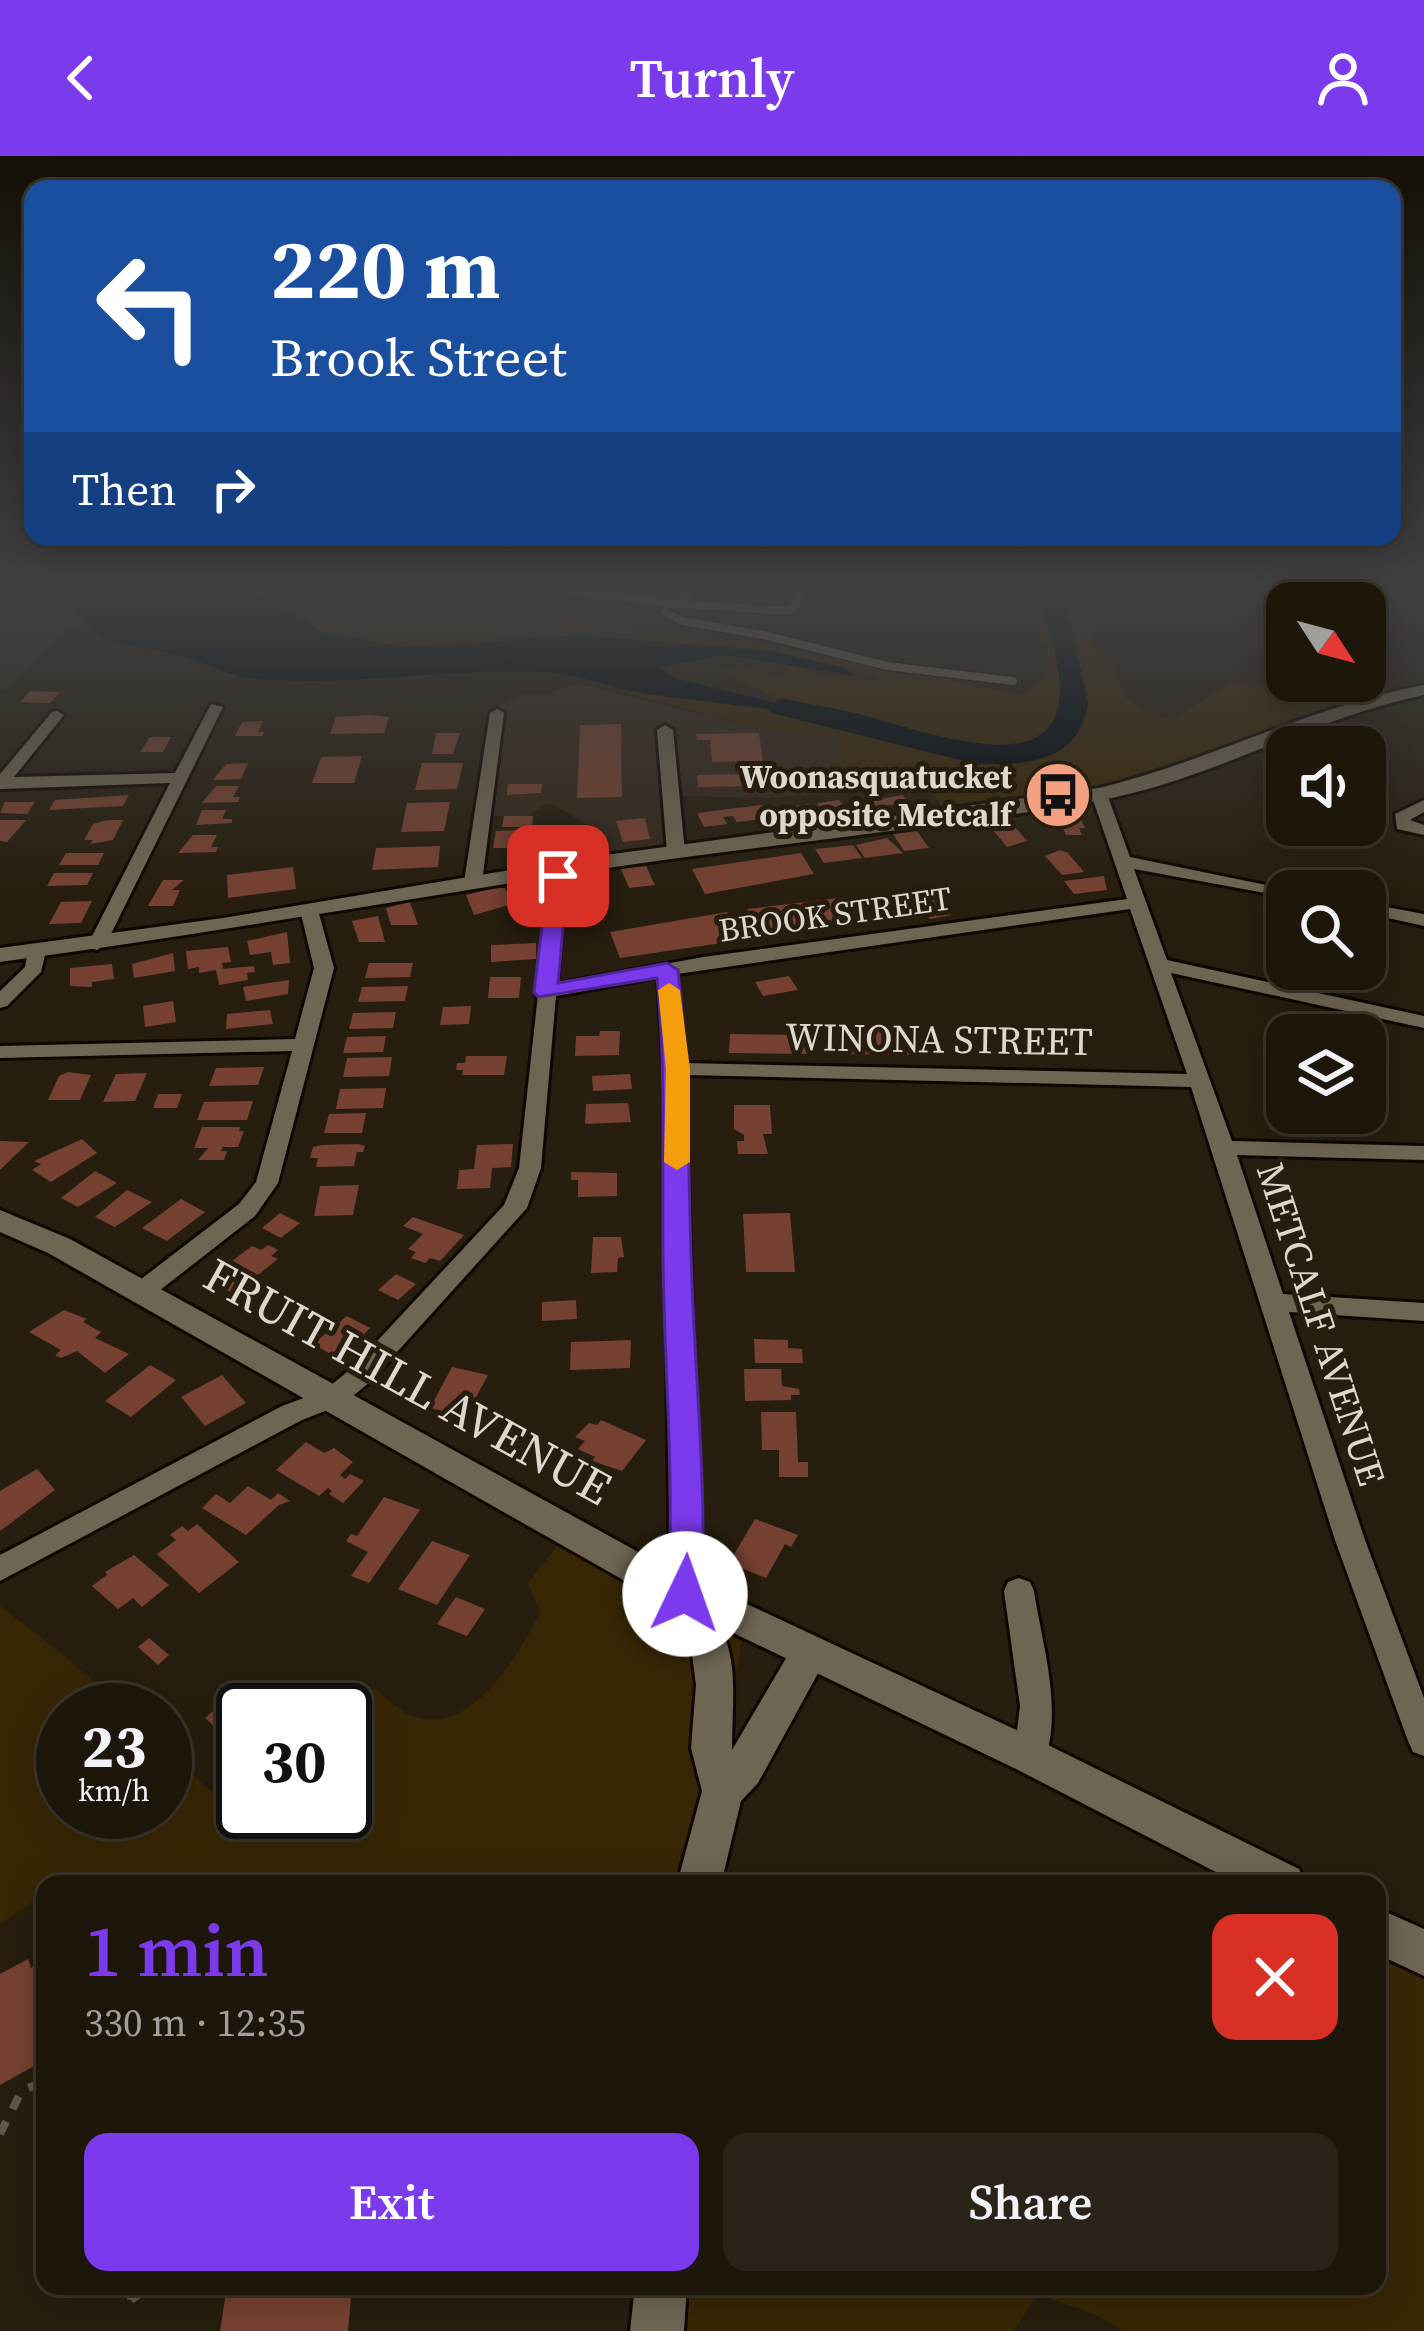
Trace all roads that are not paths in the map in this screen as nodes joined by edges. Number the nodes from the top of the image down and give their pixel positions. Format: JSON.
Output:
{"nodes":[{"id":1,"x":1424,"y":690,"type":"edge"},
{"id":2,"x":216,"y":707,"type":"dead end"},
{"id":3,"x":497,"y":713,"type":"dead end"},
{"id":4,"x":57,"y":715,"type":"dead end"},
{"id":5,"x":665,"y":730,"type":"dead end"},
{"id":6,"x":178,"y":778,"type":"junction"},
{"id":7,"x":0,"y":783,"type":"edge"},
{"id":8,"x":1100,"y":794,"type":"junction"},
{"id":9,"x":1424,"y":805,"type":"edge"},
{"id":10,"x":1424,"y":830,"type":"edge"},
{"id":11,"x":676,"y":852,"type":"junction"},
{"id":12,"x":1121,"y":861,"type":"junction"},
{"id":13,"x":558,"y":869,"type":"junction"},
{"id":14,"x":473,"y":882,"type":"junction"},
{"id":15,"x":1266,"y":888,"type":"edge"},
{"id":16,"x":1134,"y":903,"type":"junction"},
{"id":17,"x":309,"y":910,"type":"junction"},
{"id":18,"x":1386,"y":912,"type":"edge"},
{"id":19,"x":1424,"y":920,"type":"edge"},
{"id":20,"x":97,"y":944,"type":"junction"},
{"id":21,"x":36,"y":951,"type":"junction"},
{"id":22,"x":0,"y":955,"type":"edge"},
{"id":23,"x":1158,"y":964,"type":"junction"},
{"id":24,"x":667,"y":970,"type":"junction"},
{"id":25,"x":546,"y":992,"type":"junction"},
{"id":26,"x":0,"y":1002,"type":"edge"},
{"id":27,"x":1424,"y":1022,"type":"edge"},
{"id":28,"x":304,"y":1046,"type":"junction"},
{"id":29,"x":0,"y":1052,"type":"edge"},
{"id":30,"x":678,"y":1069,"type":"junction"},
{"id":31,"x":1198,"y":1081,"type":"junction"},
{"id":32,"x":1223,"y":1148,"type":"junction"},
{"id":33,"x":1424,"y":1153,"type":"edge"},
{"id":34,"x":0,"y":1220,"type":"edge"},
{"id":35,"x":140,"y":1292,"type":"junction"},
{"id":36,"x":1271,"y":1302,"type":"junction"},
{"id":37,"x":1424,"y":1312,"type":"edge"},
{"id":38,"x":334,"y":1397,"type":"junction"},
{"id":39,"x":0,"y":1569,"type":"edge"},
{"id":40,"x":1018,"y":1591,"type":"dead end"},
{"id":41,"x":685,"y":1594,"type":"junction"},
{"id":42,"x":809,"y":1655,"type":"junction"},
{"id":43,"x":1424,"y":1741,"type":"edge"},
{"id":44,"x":1030,"y":1756,"type":"junction"},
{"id":45,"x":723,"y":1791,"type":"junction"},
{"id":46,"x":701,"y":1875,"type":"edge"},
{"id":47,"x":1265,"y":1875,"type":"edge"},
{"id":48,"x":1386,"y":1934,"type":"edge"},
{"id":49,"x":1424,"y":1953,"type":"edge"},
{"id":50,"x":660,"y":2295,"type":"edge"},
{"id":51,"x":657,"y":2331,"type":"edge"}],
"edges":[{"from":1,"to":8,"type":"street"},
{"from":2,"to":6,"type":"street"},
{"from":3,"to":14,"type":"street"},
{"from":4,"to":7,"type":"street"},
{"from":5,"to":11,"type":"street"},
{"from":6,"to":7,"type":"street"},
{"from":6,"to":20,"type":"street"},
{"from":8,"to":11,"type":"street"},
{"from":8,"to":12,"type":"street","name":"METCALF AVENUE"},
{"from":9,"to":10,"type":"street"},
{"from":11,"to":13,"type":"street"},
{"from":12,"to":15,"type":"street"},
{"from":12,"to":16,"type":"street","name":"METCALF AVENUE"},
{"from":13,"to":14,"type":"street"},
{"from":13,"to":25,"type":"street"},
{"from":14,"to":17,"type":"street"},
{"from":16,"to":23,"type":"street","name":"METCALF AVENUE"},
{"from":16,"to":24,"type":"street","name":"BROOK STREET"},
{"from":17,"to":20,"type":"street"},
{"from":17,"to":28,"type":"street"},
{"from":18,"to":19,"type":"street"},
{"from":20,"to":21,"type":"street"},
{"from":21,"to":22,"type":"street"},
{"from":21,"to":26,"type":"street"},
{"from":23,"to":27,"type":"street"},
{"from":23,"to":31,"type":"street","name":"METCALF AVENUE"},
{"from":24,"to":25,"type":"street","name":"BROOK STREET"},
{"from":24,"to":30,"type":"street"},
{"from":25,"to":38,"type":"street"},
{"from":28,"to":29,"type":"street"},
{"from":28,"to":35,"type":"street"},
{"from":30,"to":31,"type":"street","name":"WINONA STREET"},
{"from":30,"to":41,"type":"street"},
{"from":31,"to":32,"type":"street","name":"METCALF AVENUE"},
{"from":32,"to":33,"type":"street"},
{"from":32,"to":36,"type":"street","name":"METCALF AVENUE"},
{"from":34,"to":35,"type":"street","name":"FRUIT HILL AVENUE"},
{"from":35,"to":38,"type":"street","name":"FRUIT HILL AVENUE"},
{"from":36,"to":37,"type":"street"},
{"from":36,"to":43,"type":"street","name":"METCALF AVENUE"},
{"from":38,"to":39,"type":"street"},
{"from":38,"to":41,"type":"street","name":"FRUIT HILL AVENUE"},
{"from":40,"to":44,"type":"street"},
{"from":41,"to":42,"type":"street","name":"FRUIT HILL AVENUE"},
{"from":41,"to":45,"type":"street"},
{"from":42,"to":44,"type":"street","name":"FRUIT HILL AVENUE"},
{"from":42,"to":45,"type":"street"},
{"from":44,"to":47,"type":"street","name":"FRUIT HILL AVENUE"},
{"from":45,"to":46,"type":"street"},
{"from":48,"to":49,"type":"street"},
{"from":50,"to":51,"type":"street"}]}
